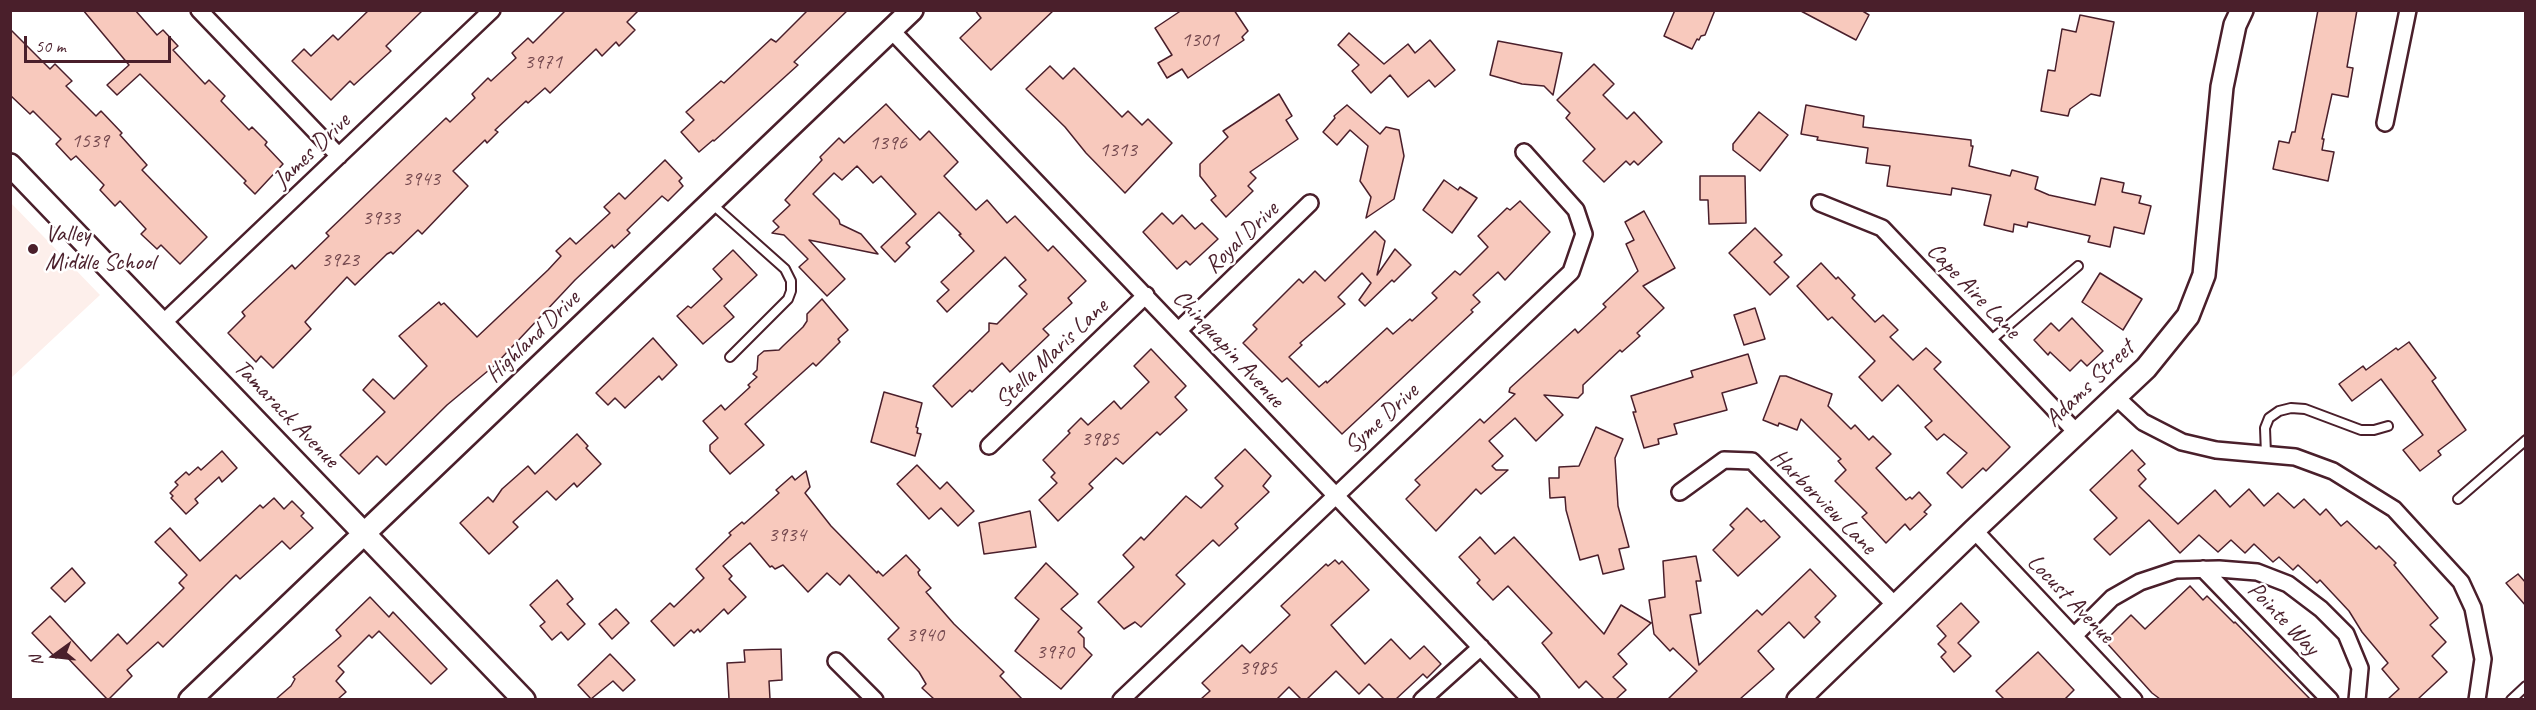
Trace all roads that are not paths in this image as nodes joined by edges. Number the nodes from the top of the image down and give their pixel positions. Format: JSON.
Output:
{"nodes":[{"id":1,"x":199,"y":10,"type":"edge"},
{"id":2,"x":492,"y":10,"type":"edge"},
{"id":3,"x":912,"y":10,"type":"edge"},
{"id":4,"x":2241,"y":10,"type":"edge"},
{"id":5,"x":2408,"y":10,"type":"edge"},
{"id":6,"x":891,"y":30,"type":"junction"},
{"id":7,"x":2385,"y":123,"type":"dead end"},
{"id":8,"x":1524,"y":152,"type":"dead end"},
{"id":9,"x":339,"y":156,"type":"junction"},
{"id":10,"x":10,"y":165,"type":"edge"},
{"id":11,"x":711,"y":202,"type":"junction"},
{"id":12,"x":1310,"y":203,"type":"dead end"},
{"id":13,"x":1820,"y":203,"type":"dead end"},
{"id":14,"x":2078,"y":266,"type":"dead end"},
{"id":15,"x":1146,"y":295,"type":"junction"},
{"id":16,"x":163,"y":323,"type":"junction"},
{"id":17,"x":1179,"y":330,"type":"junction"},
{"id":18,"x":1990,"y":341,"type":"junction"},
{"id":19,"x":730,"y":357,"type":"dead end"},
{"id":20,"x":2115,"y":396,"type":"junction"},
{"id":21,"x":2388,"y":426,"type":"dead end"},
{"id":22,"x":2077,"y":433,"type":"junction"},
{"id":23,"x":2526,"y":440,"type":"edge"},
{"id":24,"x":988,"y":446,"type":"dead end"},
{"id":25,"x":2266,"y":454,"type":"junction"},
{"id":26,"x":1680,"y":492,"type":"dead end"},
{"id":27,"x":1335,"y":495,"type":"junction"},
{"id":28,"x":2458,"y":499,"type":"dead end"},
{"id":29,"x":1974,"y":530,"type":"junction"},
{"id":30,"x":365,"y":532,"type":"junction"},
{"id":31,"x":2203,"y":569,"type":"junction"},
{"id":32,"x":1895,"y":605,"type":"junction"},
{"id":33,"x":2074,"y":636,"type":"junction"},
{"id":34,"x":1481,"y":647,"type":"junction"},
{"id":35,"x":836,"y":661,"type":"dead end"},
{"id":36,"x":2526,"y":686,"type":"edge"},
{"id":37,"x":190,"y":699,"type":"edge"},
{"id":38,"x":524,"y":699,"type":"edge"},
{"id":39,"x":875,"y":699,"type":"edge"},
{"id":40,"x":1121,"y":699,"type":"edge"},
{"id":41,"x":1422,"y":699,"type":"edge"},
{"id":42,"x":1531,"y":699,"type":"edge"},
{"id":43,"x":1798,"y":699,"type":"edge"},
{"id":44,"x":2134,"y":699,"type":"edge"},
{"id":45,"x":2330,"y":699,"type":"edge"},
{"id":46,"x":2357,"y":699,"type":"edge"},
{"id":47,"x":2477,"y":699,"type":"edge"},
{"id":48,"x":2511,"y":699,"type":"edge"}],
"edges":[{"from":1,"to":9,"type":"street"},
{"from":2,"to":9,"type":"street","name":"James Drive"},
{"from":3,"to":6,"type":"street","name":"Highland Drive"},
{"from":4,"to":20,"type":"street","name":"Adams Street"},
{"from":5,"to":7,"type":"street"},
{"from":6,"to":11,"type":"street","name":"Highland Drive"},
{"from":6,"to":15,"type":"street","name":"Chinquapin Avenue"},
{"from":8,"to":27,"type":"street","name":"Syme Drive"},
{"from":9,"to":16,"type":"street","name":"James Drive"},
{"from":10,"to":16,"type":"street","name":"Tamarack Avenue"},
{"from":11,"to":19,"type":"lane"},
{"from":11,"to":30,"type":"street","name":"Highland Drive"},
{"from":12,"to":17,"type":"street","name":"Royal Drive"},
{"from":13,"to":18,"type":"street","name":"Cape Aire Lane"},
{"from":14,"to":18,"type":"lane"},
{"from":15,"to":17,"type":"street","name":"Chinquapin Avenue"},
{"from":15,"to":24,"type":"street","name":"Stella Maris Lane"},
{"from":16,"to":30,"type":"street","name":"Tamarack Avenue"},
{"from":17,"to":27,"type":"street","name":"Chinquapin Avenue"},
{"from":18,"to":22,"type":"street","name":"Cape Aire Lane"},
{"from":20,"to":22,"type":"street","name":"Adams Street"},
{"from":20,"to":25,"type":"street"},
{"from":21,"to":25,"type":"lane"},
{"from":22,"to":29,"type":"street","name":"Adams Street"},
{"from":23,"to":28,"type":"lane"},
{"from":25,"to":47,"type":"street"},
{"from":26,"to":32,"type":"street","name":"Harborview Lane"},
{"from":27,"to":34,"type":"street","name":"Chinquapin Avenue"},
{"from":27,"to":40,"type":"street","name":"Syme Drive"},
{"from":29,"to":32,"type":"street","name":"Adams Street"},
{"from":29,"to":33,"type":"street","name":"Locust Avenue"},
{"from":30,"to":37,"type":"street","name":"Highland Drive"},
{"from":30,"to":38,"type":"street","name":"Tamarack Avenue"},
{"from":31,"to":33,"type":"street"},
{"from":31,"to":45,"type":"street","name":"Pointe Way"},
{"from":31,"to":46,"type":"street"},
{"from":32,"to":43,"type":"street","name":"Adams Street"},
{"from":33,"to":44,"type":"street","name":"Locust Avenue"},
{"from":34,"to":41,"type":"street"},
{"from":34,"to":42,"type":"street","name":"Chinquapin Avenue"},
{"from":35,"to":39,"type":"street"},
{"from":36,"to":48,"type":"lane"}]}
